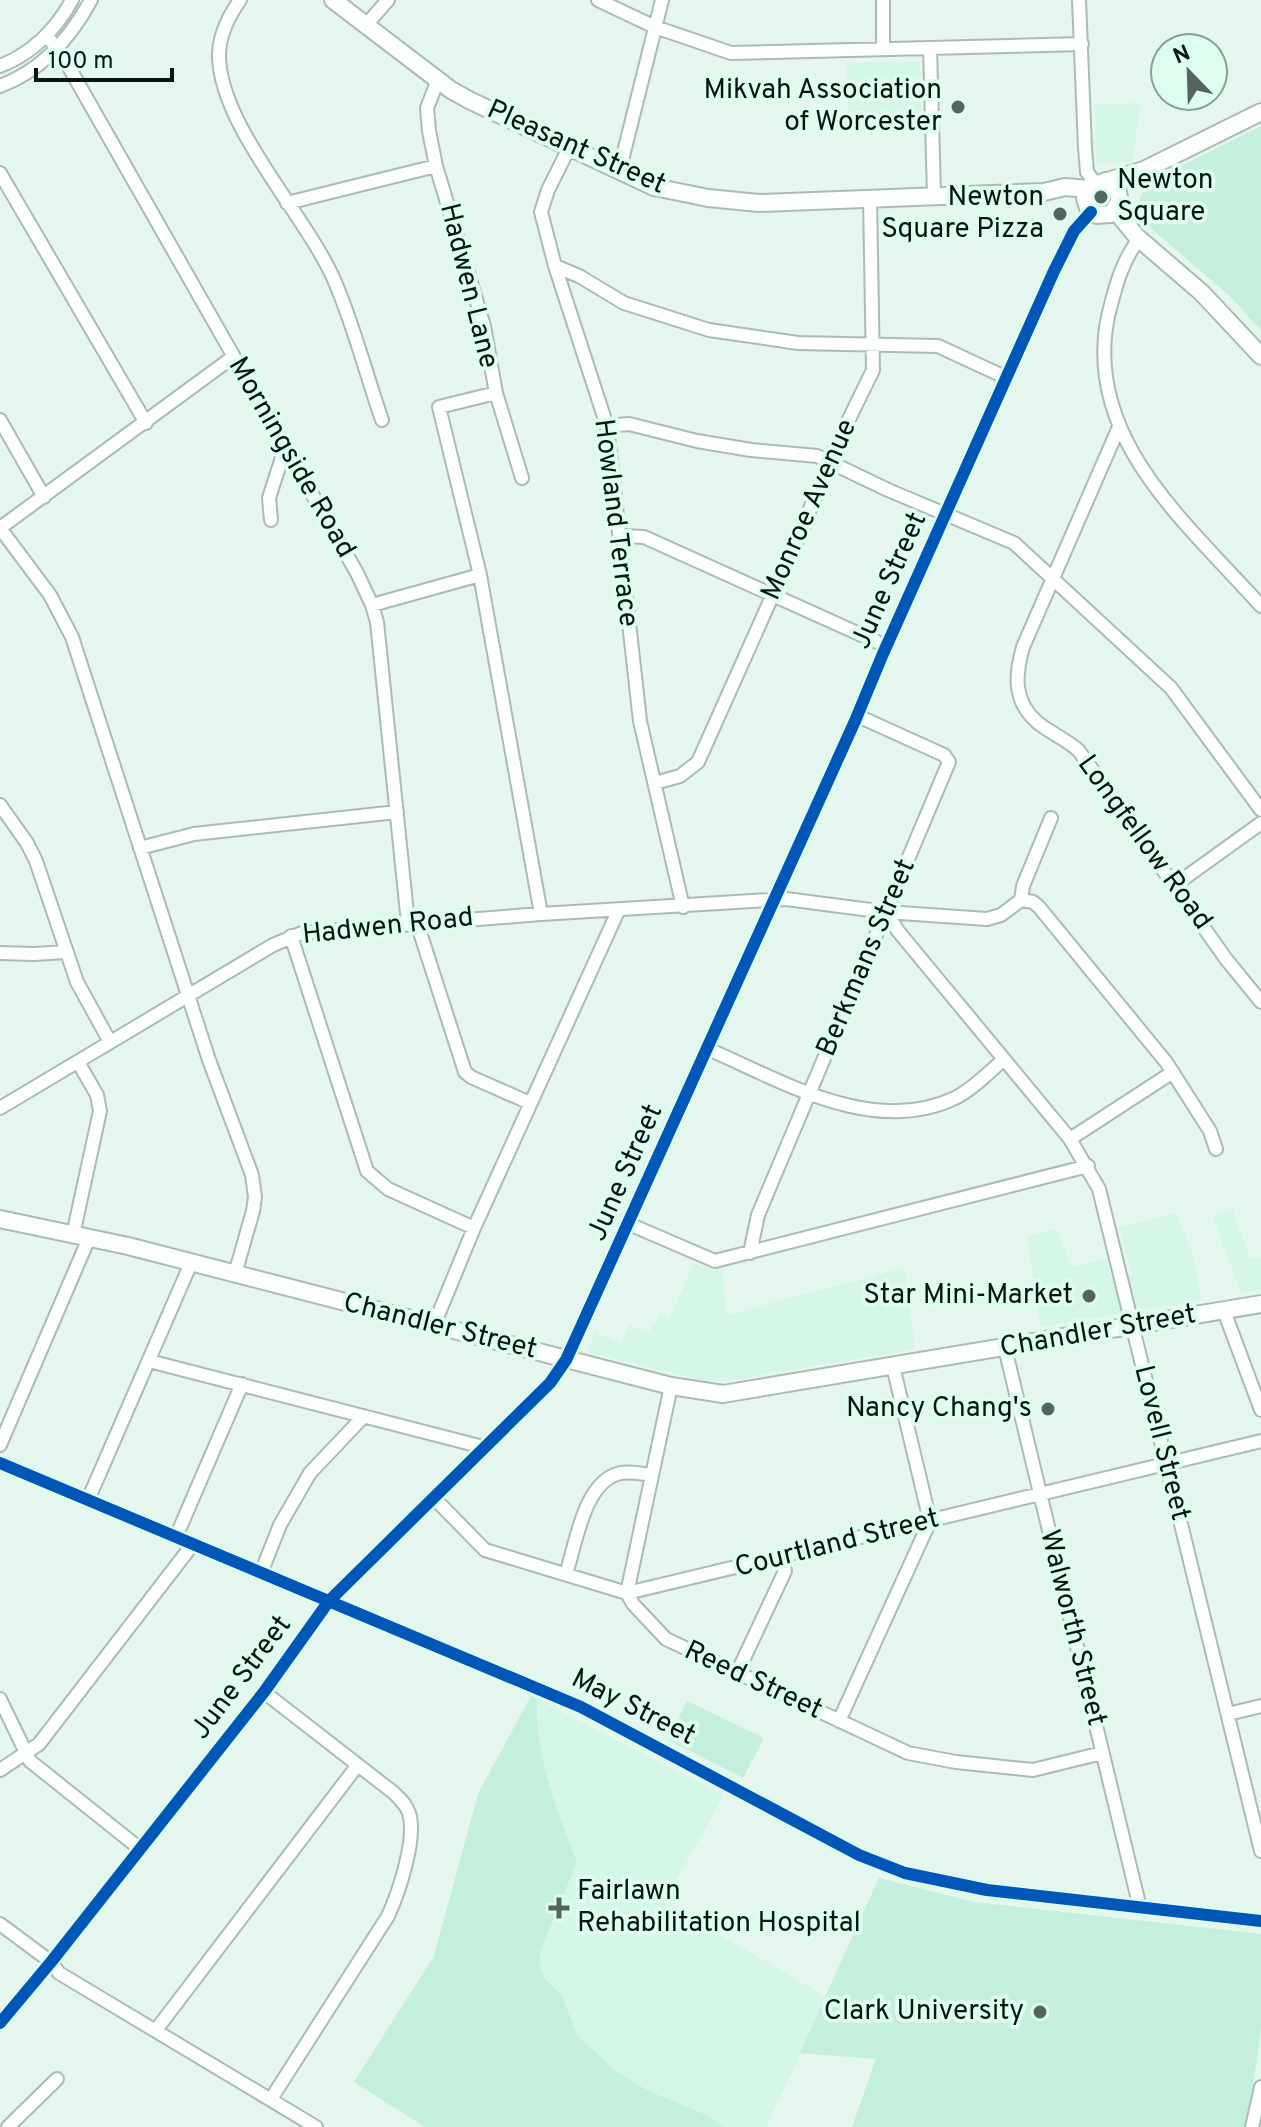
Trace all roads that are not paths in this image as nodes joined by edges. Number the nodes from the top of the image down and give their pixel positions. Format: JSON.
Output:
{"nodes":[{"id":1,"x":72,"y":0,"type":"edge"},
{"id":2,"x":91,"y":0,"type":"edge"},
{"id":3,"x":240,"y":0,"type":"edge"},
{"id":4,"x":333,"y":0,"type":"edge"},
{"id":5,"x":388,"y":0,"type":"edge"},
{"id":6,"x":598,"y":0,"type":"edge"},
{"id":7,"x":662,"y":0,"type":"edge"},
{"id":8,"x":883,"y":0,"type":"edge"},
{"id":9,"x":1079,"y":0,"type":"edge"},
{"id":10,"x":366,"y":25,"type":"junction"},
{"id":11,"x":655,"y":27,"type":"junction"},
{"id":12,"x":47,"y":36,"type":"junction"},
{"id":13,"x":1082,"y":44,"type":"junction"},
{"id":14,"x":57,"y":48,"type":"junction"},
{"id":15,"x":930,"y":48,"type":"junction"},
{"id":16,"x":883,"y":49,"type":"junction"},
{"id":17,"x":0,"y":66,"type":"edge"},
{"id":18,"x":438,"y":80,"type":"junction"},
{"id":19,"x":0,"y":86,"type":"edge"},
{"id":20,"x":1261,"y":112,"type":"edge"},
{"id":21,"x":569,"y":148,"type":"junction"},
{"id":22,"x":436,"y":166,"type":"junction"},
{"id":23,"x":1144,"y":170,"type":"junction"},
{"id":24,"x":619,"y":172,"type":"junction"},
{"id":25,"x":0,"y":173,"type":"edge"},
{"id":26,"x":1093,"y":194,"type":"junction"},
{"id":27,"x":934,"y":195,"type":"junction"},
{"id":28,"x":870,"y":197,"type":"junction"},
{"id":29,"x":287,"y":203,"type":"junction"},
{"id":30,"x":1118,"y":203,"type":"junction"},
{"id":31,"x":1139,"y":239,"type":"junction"},
{"id":32,"x":555,"y":266,"type":"junction"},
{"id":33,"x":873,"y":346,"type":"junction"},
{"id":34,"x":1261,"y":356,"type":"edge"},
{"id":35,"x":233,"y":357,"type":"junction"},
{"id":36,"x":1007,"y":378,"type":"junction"},
{"id":37,"x":496,"y":393,"type":"junction"},
{"id":38,"x":0,"y":420,"type":"edge"},
{"id":39,"x":382,"y":420,"type":"dead end"},
{"id":40,"x":146,"y":423,"type":"junction"},
{"id":41,"x":607,"y":426,"type":"junction"},
{"id":42,"x":1119,"y":427,"type":"junction"},
{"id":43,"x":285,"y":448,"type":"junction"},
{"id":44,"x":828,"y":462,"type":"junction"},
{"id":45,"x":522,"y":478,"type":"dead end"},
{"id":46,"x":44,"y":497,"type":"junction"},
{"id":47,"x":947,"y":514,"type":"junction"},
{"id":48,"x":271,"y":520,"type":"dead end"},
{"id":49,"x":0,"y":528,"type":"edge"},
{"id":50,"x":621,"y":536,"type":"junction"},
{"id":51,"x":480,"y":575,"type":"junction"},
{"id":52,"x":1053,"y":579,"type":"junction"},
{"id":53,"x":773,"y":595,"type":"junction"},
{"id":54,"x":372,"y":605,"type":"junction"},
{"id":55,"x":1261,"y":606,"type":"edge"},
{"id":56,"x":886,"y":646,"type":"junction"},
{"id":57,"x":858,"y":716,"type":"junction"},
{"id":58,"x":655,"y":783,"type":"junction"},
{"id":59,"x":0,"y":805,"type":"edge"},
{"id":60,"x":1261,"y":810,"type":"edge"},
{"id":61,"x":397,"y":812,"type":"junction"},
{"id":62,"x":1051,"y":818,"type":"dead end"},
{"id":63,"x":1261,"y":823,"type":"edge"},
{"id":64,"x":140,"y":848,"type":"junction"},
{"id":65,"x":1175,"y":885,"type":"junction"},
{"id":66,"x":1021,"y":900,"type":"junction"},
{"id":67,"x":774,"y":901,"type":"junction"},
{"id":68,"x":683,"y":907,"type":"junction"},
{"id":69,"x":619,"y":909,"type":"junction"},
{"id":70,"x":886,"y":912,"type":"junction"},
{"id":71,"x":541,"y":914,"type":"junction"},
{"id":72,"x":413,"y":923,"type":"junction"},
{"id":73,"x":291,"y":936,"type":"junction"},
{"id":74,"x":66,"y":952,"type":"junction"},
{"id":75,"x":0,"y":953,"type":"edge"},
{"id":76,"x":189,"y":997,"type":"junction"},
{"id":77,"x":1261,"y":1002,"type":"edge"},
{"id":78,"x":110,"y":1042,"type":"junction"},
{"id":79,"x":708,"y":1049,"type":"junction"},
{"id":80,"x":1003,"y":1060,"type":"junction"},
{"id":81,"x":78,"y":1062,"type":"junction"},
{"id":82,"x":1173,"y":1072,"type":"junction"},
{"id":83,"x":810,"y":1093,"type":"junction"},
{"id":84,"x":530,"y":1103,"type":"junction"},
{"id":85,"x":0,"y":1108,"type":"edge"},
{"id":86,"x":1070,"y":1139,"type":"junction"},
{"id":87,"x":1216,"y":1149,"type":"dead end"},
{"id":88,"x":1088,"y":1166,"type":"junction"},
{"id":89,"x":0,"y":1219,"type":"edge"},
{"id":90,"x":629,"y":1224,"type":"junction"},
{"id":91,"x":474,"y":1228,"type":"junction"},
{"id":92,"x":81,"y":1236,"type":"junction"},
{"id":93,"x":750,"y":1253,"type":"junction"},
{"id":94,"x":191,"y":1263,"type":"junction"},
{"id":95,"x":235,"y":1274,"type":"junction"},
{"id":96,"x":1261,"y":1304,"type":"edge"},
{"id":97,"x":1224,"y":1311,"type":"junction"},
{"id":98,"x":434,"y":1325,"type":"junction"},
{"id":99,"x":1133,"y":1325,"type":"junction"},
{"id":100,"x":1005,"y":1348,"type":"junction"},
{"id":101,"x":566,"y":1360,"type":"junction"},
{"id":102,"x":149,"y":1361,"type":"junction"},
{"id":103,"x":893,"y":1366,"type":"junction"},
{"id":104,"x":242,"y":1384,"type":"junction"},
{"id":105,"x":671,"y":1386,"type":"junction"},
{"id":106,"x":1261,"y":1410,"type":"edge"},
{"id":107,"x":364,"y":1416,"type":"junction"},
{"id":108,"x":1261,"y":1441,"type":"edge"},
{"id":109,"x":0,"y":1445,"type":"edge"},
{"id":110,"x":483,"y":1447,"type":"junction"},
{"id":111,"x":0,"y":1463,"type":"edge"},
{"id":112,"x":1167,"y":1465,"type":"junction"},
{"id":113,"x":652,"y":1475,"type":"junction"},
{"id":114,"x":1040,"y":1495,"type":"junction"},
{"id":115,"x":434,"y":1498,"type":"junction"},
{"id":116,"x":88,"y":1500,"type":"junction"},
{"id":117,"x":930,"y":1521,"type":"junction"},
{"id":118,"x":176,"y":1537,"type":"junction"},
{"id":119,"x":193,"y":1544,"type":"junction"},
{"id":120,"x":782,"y":1557,"type":"junction"},
{"id":121,"x":261,"y":1573,"type":"junction"},
{"id":122,"x":566,"y":1574,"type":"junction"},
{"id":123,"x":627,"y":1593,"type":"junction"},
{"id":124,"x":329,"y":1601,"type":"junction"},
{"id":125,"x":737,"y":1673,"type":"junction"},
{"id":126,"x":264,"y":1692,"type":"junction"},
{"id":127,"x":0,"y":1699,"type":"edge"},
{"id":128,"x":1261,"y":1706,"type":"edge"},
{"id":129,"x":1228,"y":1714,"type":"junction"},
{"id":130,"x":839,"y":1721,"type":"junction"},
{"id":131,"x":25,"y":1753,"type":"junction"},
{"id":132,"x":1102,"y":1753,"type":"junction"},
{"id":133,"x":357,"y":1766,"type":"junction"},
{"id":134,"x":0,"y":1770,"type":"edge"},
{"id":135,"x":139,"y":1848,"type":"junction"},
{"id":136,"x":1261,"y":1851,"type":"edge"},
{"id":137,"x":1140,"y":1908,"type":"junction"},
{"id":138,"x":1261,"y":1921,"type":"edge"},
{"id":139,"x":0,"y":1924,"type":"edge"},
{"id":140,"x":51,"y":1962,"type":"junction"},
{"id":141,"x":0,"y":2023,"type":"edge"},
{"id":142,"x":156,"y":2030,"type":"junction"},
{"id":143,"x":57,"y":2079,"type":"dead end"},
{"id":144,"x":1261,"y":2087,"type":"edge"},
{"id":145,"x":271,"y":2099,"type":"junction"},
{"id":146,"x":1255,"y":2124,"type":"edge"},
{"id":147,"x":8,"y":2127,"type":"edge"},
{"id":148,"x":316,"y":2127,"type":"edge"}],
"edges":[{"from":1,"to":12,"type":"street"},
{"from":2,"to":14,"type":"street"},
{"from":3,"to":29,"type":"street"},
{"from":4,"to":10,"type":"main road","name":"Pleasant Street"},
{"from":5,"to":10,"type":"street"},
{"from":6,"to":11,"type":"street"},
{"from":7,"to":11,"type":"street"},
{"from":8,"to":16,"type":"street"},
{"from":9,"to":13,"type":"street"},
{"from":10,"to":18,"type":"main road","name":"Pleasant Street"},
{"from":11,"to":16,"type":"street"},
{"from":11,"to":24,"type":"street"},
{"from":12,"to":14,"type":"street","name":"Morningside Road"},
{"from":12,"to":17,"type":"street"},
{"from":13,"to":15,"type":"street"},
{"from":13,"to":26,"type":"street"},
{"from":14,"to":19,"type":"street"},
{"from":14,"to":35,"type":"street","name":"Morningside Road"},
{"from":15,"to":16,"type":"street"},
{"from":15,"to":27,"type":"street"},
{"from":18,"to":21,"type":"main road","name":"Pleasant Street"},
{"from":18,"to":22,"type":"street","name":"Hadwen Lane"},
{"from":20,"to":23,"type":"main road"},
{"from":21,"to":24,"type":"main road","name":"Pleasant Street"},
{"from":21,"to":32,"type":"street","name":"Howland Terrace"},
{"from":22,"to":29,"type":"street"},
{"from":22,"to":37,"type":"street","name":"Hadwen Lane"},
{"from":23,"to":26,"type":"main road"},
{"from":23,"to":30,"type":"main road"},
{"from":24,"to":28,"type":"main road","name":"Pleasant Street"},
{"from":25,"to":40,"type":"street"},
{"from":26,"to":27,"type":"main road","name":"Pleasant Street"},
{"from":26,"to":30,"type":"main road"},
{"from":26,"to":30,"type":"main road"},
{"from":26,"to":36,"type":"street","name":"June Street"},
{"from":27,"to":28,"type":"main road","name":"Pleasant Street"},
{"from":28,"to":33,"type":"street","name":"Monroe Avenue"},
{"from":29,"to":39,"type":"street"},
{"from":30,"to":31,"type":"main road"},
{"from":31,"to":34,"type":"main road"},
{"from":31,"to":42,"type":"street"},
{"from":32,"to":33,"type":"street"},
{"from":32,"to":41,"type":"street","name":"Howland Terrace"},
{"from":33,"to":36,"type":"street"},
{"from":33,"to":44,"type":"street","name":"Monroe Avenue"},
{"from":35,"to":40,"type":"street"},
{"from":35,"to":43,"type":"street","name":"Morningside Road"},
{"from":36,"to":47,"type":"street","name":"June Street"},
{"from":37,"to":45,"type":"street"},
{"from":37,"to":51,"type":"street","name":"Hadwen Lane"},
{"from":38,"to":46,"type":"street"},
{"from":40,"to":46,"type":"street"},
{"from":41,"to":44,"type":"street"},
{"from":41,"to":50,"type":"street","name":"Howland Terrace"},
{"from":42,"to":52,"type":"street","name":"Longfellow Road"},
{"from":42,"to":55,"type":"street"},
{"from":43,"to":48,"type":"street"},
{"from":43,"to":54,"type":"street","name":"Morningside Road"},
{"from":44,"to":47,"type":"street"},
{"from":44,"to":53,"type":"street","name":"Monroe Avenue"},
{"from":46,"to":49,"type":"street"},
{"from":47,"to":52,"type":"street"},
{"from":47,"to":56,"type":"street","name":"June Street"},
{"from":49,"to":64,"type":"street"},
{"from":50,"to":53,"type":"street"},
{"from":50,"to":58,"type":"street","name":"Howland Terrace"},
{"from":51,"to":54,"type":"street"},
{"from":51,"to":71,"type":"street"},
{"from":52,"to":60,"type":"street"},
{"from":52,"to":65,"type":"street","name":"Longfellow Road"},
{"from":53,"to":56,"type":"street"},
{"from":53,"to":58,"type":"street","name":"Monroe Avenue"},
{"from":54,"to":61,"type":"street","name":"Morningside Road"},
{"from":56,"to":57,"type":"street","name":"June Street"},
{"from":57,"to":67,"type":"street","name":"June Street"},
{"from":57,"to":70,"type":"street","name":"Berkmans Street"},
{"from":58,"to":68,"type":"street","name":"Howland Terrace"},
{"from":59,"to":74,"type":"street"},
{"from":61,"to":64,"type":"street"},
{"from":61,"to":72,"type":"street","name":"Morningside Road"},
{"from":62,"to":66,"type":"street"},
{"from":63,"to":65,"type":"street"},
{"from":64,"to":76,"type":"street"},
{"from":65,"to":77,"type":"street","name":"Longfellow Road"},
{"from":66,"to":70,"type":"street","name":"Hadwen Road"},
{"from":66,"to":82,"type":"street"},
{"from":67,"to":68,"type":"street","name":"Hadwen Road"},
{"from":67,"to":70,"type":"street","name":"Hadwen Road"},
{"from":67,"to":79,"type":"street","name":"June Street"},
{"from":68,"to":69,"type":"street","name":"Hadwen Road"},
{"from":69,"to":71,"type":"street","name":"Hadwen Road"},
{"from":69,"to":84,"type":"street"},
{"from":70,"to":80,"type":"street","name":"Lovell Street"},
{"from":70,"to":83,"type":"street","name":"Berkmans Street"},
{"from":71,"to":72,"type":"street","name":"Hadwen Road"},
{"from":72,"to":73,"type":"street","name":"Hadwen Road"},
{"from":72,"to":84,"type":"street","name":"Morningside Road"},
{"from":73,"to":76,"type":"street","name":"Hadwen Road"},
{"from":73,"to":91,"type":"street"},
{"from":74,"to":75,"type":"street"},
{"from":74,"to":78,"type":"street"},
{"from":76,"to":78,"type":"street","name":"Hadwen Road"},
{"from":76,"to":95,"type":"street"},
{"from":78,"to":81,"type":"street","name":"Hadwen Road"},
{"from":79,"to":83,"type":"street"},
{"from":79,"to":90,"type":"street","name":"June Street"},
{"from":80,"to":83,"type":"street"},
{"from":80,"to":86,"type":"street","name":"Lovell Street"},
{"from":81,"to":85,"type":"street","name":"Hadwen Road"},
{"from":81,"to":92,"type":"street"},
{"from":82,"to":86,"type":"street"},
{"from":82,"to":87,"type":"street"},
{"from":83,"to":93,"type":"street","name":"Berkmans Street"},
{"from":84,"to":91,"type":"street"},
{"from":86,"to":88,"type":"street","name":"Lovell Street"},
{"from":88,"to":93,"type":"street"},
{"from":88,"to":99,"type":"street","name":"Lovell Street"},
{"from":89,"to":92,"type":"main road","name":"Chandler Street"},
{"from":90,"to":93,"type":"street"},
{"from":90,"to":101,"type":"street","name":"June Street"},
{"from":91,"to":98,"type":"street"},
{"from":92,"to":94,"type":"main road","name":"Chandler Street"},
{"from":92,"to":109,"type":"street"},
{"from":94,"to":95,"type":"main road","name":"Chandler Street"},
{"from":94,"to":102,"type":"street"},
{"from":95,"to":98,"type":"main road","name":"Chandler Street"},
{"from":96,"to":97,"type":"main road","name":"Chandler Street"},
{"from":97,"to":99,"type":"main road","name":"Chandler Street"},
{"from":97,"to":106,"type":"street"},
{"from":98,"to":101,"type":"main road","name":"Chandler Street"},
{"from":99,"to":100,"type":"main road","name":"Chandler Street"},
{"from":99,"to":112,"type":"street","name":"Lovell Street"},
{"from":100,"to":103,"type":"main road","name":"Chandler Street"},
{"from":100,"to":114,"type":"street","name":"Walworth Street"},
{"from":101,"to":105,"type":"main road","name":"Chandler Street"},
{"from":101,"to":110,"type":"street","name":"June Street"},
{"from":102,"to":104,"type":"street"},
{"from":102,"to":116,"type":"street"},
{"from":103,"to":105,"type":"main road","name":"Chandler Street"},
{"from":103,"to":117,"type":"street"},
{"from":104,"to":107,"type":"street"},
{"from":104,"to":118,"type":"street"},
{"from":105,"to":113,"type":"street"},
{"from":107,"to":110,"type":"street"},
{"from":107,"to":121,"type":"street"},
{"from":108,"to":112,"type":"street","name":"Courtland Street"},
{"from":110,"to":115,"type":"street","name":"June Street"},
{"from":111,"to":116,"type":"street","name":"May Street"},
{"from":112,"to":114,"type":"street","name":"Courtland Street"},
{"from":112,"to":129,"type":"street","name":"Lovell Street"},
{"from":113,"to":122,"type":"street"},
{"from":113,"to":123,"type":"street"},
{"from":114,"to":117,"type":"street","name":"Courtland Street"},
{"from":114,"to":132,"type":"street","name":"Walworth Street"},
{"from":115,"to":122,"type":"street"},
{"from":115,"to":124,"type":"street","name":"June Street"},
{"from":116,"to":118,"type":"street","name":"May Street"},
{"from":117,"to":120,"type":"street","name":"Courtland Street"},
{"from":117,"to":130,"type":"street"},
{"from":118,"to":119,"type":"street","name":"May Street"},
{"from":119,"to":121,"type":"street","name":"May Street"},
{"from":119,"to":131,"type":"street"},
{"from":120,"to":123,"type":"street","name":"Courtland Street"},
{"from":120,"to":125,"type":"street"},
{"from":121,"to":124,"type":"street","name":"May Street"},
{"from":122,"to":123,"type":"street"},
{"from":123,"to":125,"type":"street","name":"Reed Street"},
{"from":124,"to":126,"type":"street","name":"June Street"},
{"from":124,"to":137,"type":"street","name":"May Street"},
{"from":125,"to":130,"type":"street","name":"Reed Street"},
{"from":126,"to":133,"type":"street"},
{"from":126,"to":135,"type":"street","name":"June Street"},
{"from":127,"to":131,"type":"street"},
{"from":128,"to":129,"type":"street"},
{"from":129,"to":136,"type":"street","name":"Lovell Street"},
{"from":130,"to":132,"type":"street","name":"Reed Street"},
{"from":131,"to":134,"type":"street"},
{"from":131,"to":135,"type":"street"},
{"from":132,"to":137,"type":"street","name":"Walworth Street"},
{"from":133,"to":142,"type":"street"},
{"from":133,"to":145,"type":"street"},
{"from":135,"to":140,"type":"street","name":"June Street"},
{"from":137,"to":138,"type":"street","name":"May Street"},
{"from":139,"to":140,"type":"street"},
{"from":140,"to":141,"type":"street","name":"June Street"},
{"from":140,"to":142,"type":"street"},
{"from":142,"to":145,"type":"street"},
{"from":143,"to":147,"type":"street"},
{"from":144,"to":146,"type":"street"},
{"from":145,"to":148,"type":"street"}]}
